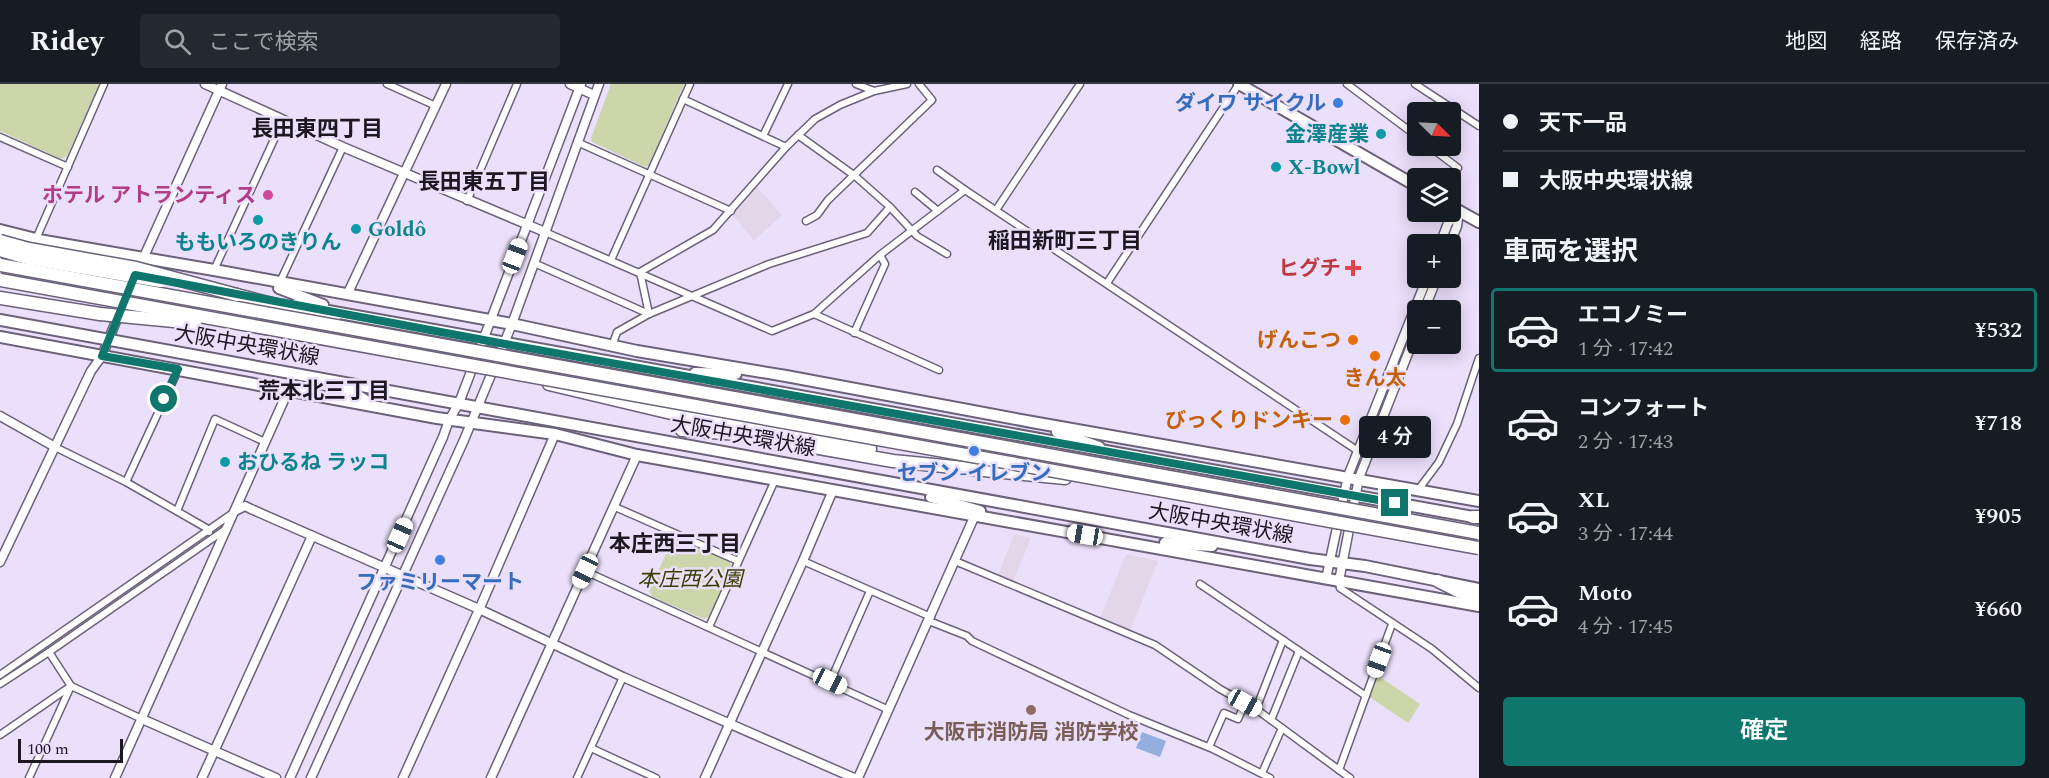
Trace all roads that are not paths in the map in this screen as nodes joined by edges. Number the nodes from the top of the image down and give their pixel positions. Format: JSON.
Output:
{"nodes":[{"id":1,"x":104,"y":84,"type":"edge"},
{"id":2,"x":205,"y":84,"type":"edge"},
{"id":3,"x":387,"y":84,"type":"edge"},
{"id":4,"x":446,"y":84,"type":"edge"},
{"id":5,"x":517,"y":84,"type":"edge"},
{"id":6,"x":599,"y":84,"type":"edge"},
{"id":7,"x":690,"y":84,"type":"edge"},
{"id":8,"x":788,"y":84,"type":"edge"},
{"id":9,"x":856,"y":84,"type":"edge"},
{"id":10,"x":907,"y":84,"type":"edge"},
{"id":11,"x":919,"y":84,"type":"edge"},
{"id":12,"x":1080,"y":84,"type":"edge"},
{"id":13,"x":1239,"y":84,"type":"edge"},
{"id":14,"x":1347,"y":84,"type":"edge"},
{"id":15,"x":1416,"y":84,"type":"edge"},
{"id":16,"x":576,"y":85,"type":"edge"},
{"id":17,"x":220,"y":87,"type":"edge"},
{"id":18,"x":874,"y":91,"type":"junction"},
{"id":19,"x":594,"y":95,"type":"junction"},
{"id":20,"x":683,"y":99,"type":"junction"},
{"id":21,"x":436,"y":106,"type":"junction"},
{"id":22,"x":283,"y":120,"type":"junction"},
{"id":23,"x":1479,"y":126,"type":"edge"},
{"id":24,"x":1407,"y":129,"type":"edge"},
{"id":25,"x":798,"y":135,"type":"junction"},
{"id":26,"x":763,"y":136,"type":"junction"},
{"id":27,"x":0,"y":137,"type":"edge"},
{"id":28,"x":577,"y":142,"type":"junction"},
{"id":29,"x":343,"y":147,"type":"junction"},
{"id":30,"x":786,"y":147,"type":"junction"},
{"id":31,"x":1442,"y":156,"type":"edge"},
{"id":32,"x":68,"y":167,"type":"junction"},
{"id":33,"x":1458,"y":168,"type":"dead end"},
{"id":34,"x":937,"y":170,"type":"dead end"},
{"id":35,"x":405,"y":173,"type":"junction"},
{"id":36,"x":650,"y":173,"type":"junction"},
{"id":37,"x":855,"y":176,"type":"junction"},
{"id":38,"x":1407,"y":181,"type":"edge"},
{"id":39,"x":965,"y":190,"type":"junction"},
{"id":40,"x":915,"y":192,"type":"dead end"},
{"id":41,"x":467,"y":201,"type":"junction"},
{"id":42,"x":890,"y":207,"type":"junction"},
{"id":43,"x":996,"y":210,"type":"junction"},
{"id":44,"x":731,"y":211,"type":"junction"},
{"id":45,"x":938,"y":211,"type":"junction"},
{"id":46,"x":1461,"y":212,"type":"edge"},
{"id":47,"x":806,"y":221,"type":"dead end"},
{"id":48,"x":1479,"y":222,"type":"edge"},
{"id":49,"x":526,"y":226,"type":"junction"},
{"id":50,"x":0,"y":230,"type":"edge"},
{"id":51,"x":913,"y":231,"type":"junction"},
{"id":52,"x":545,"y":232,"type":"junction"},
{"id":53,"x":0,"y":235,"type":"edge"},
{"id":54,"x":36,"y":239,"type":"junction"},
{"id":55,"x":0,"y":241,"type":"edge"},
{"id":56,"x":0,"y":250,"type":"edge"},
{"id":57,"x":947,"y":254,"type":"dead end"},
{"id":58,"x":880,"y":255,"type":"junction"},
{"id":59,"x":143,"y":259,"type":"junction"},
{"id":60,"x":611,"y":260,"type":"junction"},
{"id":61,"x":534,"y":263,"type":"junction"},
{"id":62,"x":0,"y":265,"type":"edge"},
{"id":63,"x":214,"y":270,"type":"junction"},
{"id":64,"x":640,"y":272,"type":"junction"},
{"id":65,"x":135,"y":275,"type":"junction"},
{"id":66,"x":253,"y":278,"type":"junction"},
{"id":67,"x":0,"y":280,"type":"edge"},
{"id":68,"x":280,"y":283,"type":"junction"},
{"id":69,"x":1107,"y":283,"type":"junction"},
{"id":70,"x":1423,"y":288,"type":"edge"},
{"id":71,"x":237,"y":295,"type":"junction"},
{"id":72,"x":348,"y":295,"type":"junction"},
{"id":73,"x":693,"y":297,"type":"junction"},
{"id":74,"x":4,"y":300,"type":"edge"},
{"id":75,"x":649,"y":314,"type":"junction"},
{"id":76,"x":814,"y":314,"type":"junction"},
{"id":77,"x":352,"y":315,"type":"junction"},
{"id":78,"x":0,"y":320,"type":"edge"},
{"id":79,"x":491,"y":321,"type":"junction"},
{"id":80,"x":22,"y":324,"type":"junction"},
{"id":81,"x":512,"y":324,"type":"junction"},
{"id":82,"x":0,"y":325,"type":"edge"},
{"id":83,"x":283,"y":332,"type":"junction"},
{"id":84,"x":854,"y":333,"type":"junction"},
{"id":85,"x":0,"y":336,"type":"edge"},
{"id":86,"x":484,"y":339,"type":"junction"},
{"id":87,"x":108,"y":340,"type":"junction"},
{"id":88,"x":505,"y":344,"type":"junction"},
{"id":89,"x":612,"y":346,"type":"junction"},
{"id":90,"x":453,"y":347,"type":"junction"},
{"id":91,"x":1408,"y":354,"type":"edge"},
{"id":92,"x":102,"y":356,"type":"junction"},
{"id":93,"x":1479,"y":358,"type":"edge"},
{"id":94,"x":178,"y":369,"type":"junction"},
{"id":95,"x":939,"y":370,"type":"dead end"},
{"id":96,"x":520,"y":374,"type":"junction"},
{"id":97,"x":682,"y":375,"type":"junction"},
{"id":98,"x":786,"y":376,"type":"junction"},
{"id":99,"x":318,"y":378,"type":"junction"},
{"id":100,"x":288,"y":391,"type":"junction"},
{"id":101,"x":459,"y":403,"type":"junction"},
{"id":102,"x":373,"y":406,"type":"junction"},
{"id":103,"x":479,"y":407,"type":"junction"},
{"id":104,"x":0,"y":416,"type":"edge"},
{"id":105,"x":449,"y":420,"type":"junction"},
{"id":106,"x":1032,"y":422,"type":"junction"},
{"id":107,"x":470,"y":424,"type":"junction"},
{"id":108,"x":682,"y":430,"type":"dead end"},
{"id":109,"x":555,"y":434,"type":"junction"},
{"id":110,"x":265,"y":442,"type":"junction"},
{"id":111,"x":55,"y":447,"type":"junction"},
{"id":112,"x":1358,"y":451,"type":"junction"},
{"id":113,"x":1112,"y":453,"type":"junction"},
{"id":114,"x":960,"y":454,"type":"dead end"},
{"id":115,"x":637,"y":455,"type":"junction"},
{"id":116,"x":1348,"y":476,"type":"junction"},
{"id":117,"x":861,"y":478,"type":"junction"},
{"id":118,"x":1359,"y":478,"type":"junction"},
{"id":119,"x":775,"y":479,"type":"junction"},
{"id":120,"x":126,"y":482,"type":"junction"},
{"id":121,"x":1141,"y":486,"type":"junction"},
{"id":122,"x":833,"y":490,"type":"junction"},
{"id":123,"x":1418,"y":490,"type":"junction"},
{"id":124,"x":1344,"y":494,"type":"junction"},
{"id":125,"x":1356,"y":496,"type":"junction"},
{"id":126,"x":1479,"y":501,"type":"edge"},
{"id":127,"x":615,"y":507,"type":"junction"},
{"id":128,"x":177,"y":511,"type":"junction"},
{"id":129,"x":235,"y":511,"type":"junction"},
{"id":130,"x":975,"y":515,"type":"junction"},
{"id":131,"x":1477,"y":517,"type":"edge"},
{"id":132,"x":1014,"y":522,"type":"junction"},
{"id":133,"x":208,"y":529,"type":"junction"},
{"id":134,"x":226,"y":529,"type":"junction"},
{"id":135,"x":1479,"y":533,"type":"edge"},
{"id":136,"x":1085,"y":535,"type":"junction"},
{"id":137,"x":312,"y":536,"type":"junction"},
{"id":138,"x":211,"y":539,"type":"junction"},
{"id":139,"x":1249,"y":547,"type":"junction"},
{"id":140,"x":1479,"y":548,"type":"edge"},
{"id":141,"x":738,"y":561,"type":"junction"},
{"id":142,"x":803,"y":561,"type":"junction"},
{"id":143,"x":956,"y":561,"type":"junction"},
{"id":144,"x":1329,"y":561,"type":"junction"},
{"id":145,"x":0,"y":562,"type":"edge"},
{"id":146,"x":1342,"y":563,"type":"junction"},
{"id":147,"x":385,"y":568,"type":"junction"},
{"id":148,"x":585,"y":571,"type":"junction"},
{"id":149,"x":402,"y":576,"type":"junction"},
{"id":150,"x":1326,"y":579,"type":"junction"},
{"id":151,"x":1438,"y":581,"type":"junction"},
{"id":152,"x":1200,"y":584,"type":"dead end"},
{"id":153,"x":1339,"y":585,"type":"junction"},
{"id":154,"x":1479,"y":589,"type":"edge"},
{"id":155,"x":870,"y":591,"type":"junction"},
{"id":156,"x":120,"y":593,"type":"junction"},
{"id":157,"x":1479,"y":597,"type":"edge"},
{"id":158,"x":125,"y":600,"type":"junction"},
{"id":159,"x":1479,"y":606,"type":"edge"},
{"id":160,"x":479,"y":609,"type":"junction"},
{"id":161,"x":930,"y":619,"type":"junction"},
{"id":162,"x":1392,"y":624,"type":"junction"},
{"id":163,"x":709,"y":627,"type":"junction"},
{"id":164,"x":1283,"y":640,"type":"junction"},
{"id":165,"x":552,"y":644,"type":"junction"},
{"id":166,"x":762,"y":651,"type":"junction"},
{"id":167,"x":1299,"y":651,"type":"junction"},
{"id":168,"x":49,"y":652,"type":"junction"},
{"id":169,"x":0,"y":675,"type":"edge"},
{"id":170,"x":623,"y":677,"type":"junction"},
{"id":171,"x":830,"y":681,"type":"junction"},
{"id":172,"x":0,"y":684,"type":"edge"},
{"id":173,"x":71,"y":686,"type":"junction"},
{"id":174,"x":1479,"y":688,"type":"edge"},
{"id":175,"x":1366,"y":696,"type":"junction"},
{"id":176,"x":1245,"y":703,"type":"junction"},
{"id":177,"x":1256,"y":709,"type":"junction"},
{"id":178,"x":889,"y":710,"type":"junction"},
{"id":179,"x":142,"y":719,"type":"junction"},
{"id":180,"x":1271,"y":720,"type":"junction"},
{"id":181,"x":729,"y":723,"type":"junction"},
{"id":182,"x":1282,"y":728,"type":"junction"},
{"id":183,"x":0,"y":735,"type":"edge"},
{"id":184,"x":1209,"y":747,"type":"junction"},
{"id":185,"x":591,"y":748,"type":"junction"},
{"id":186,"x":215,"y":750,"type":"junction"},
{"id":187,"x":1340,"y":770,"type":"junction"},
{"id":188,"x":642,"y":775,"type":"edge"},
{"id":189,"x":1267,"y":776,"type":"edge"},
{"id":190,"x":860,"y":777,"type":"edge"},
{"id":191,"x":29,"y":778,"type":"edge"},
{"id":192,"x":116,"y":778,"type":"edge"},
{"id":193,"x":202,"y":778,"type":"edge"},
{"id":194,"x":276,"y":778,"type":"edge"},
{"id":195,"x":290,"y":778,"type":"edge"},
{"id":196,"x":311,"y":778,"type":"edge"},
{"id":197,"x":403,"y":778,"type":"edge"},
{"id":198,"x":491,"y":778,"type":"edge"},
{"id":199,"x":577,"y":778,"type":"edge"},
{"id":200,"x":656,"y":778,"type":"edge"},
{"id":201,"x":705,"y":778,"type":"edge"},
{"id":202,"x":1350,"y":778,"type":"edge"}],
"edges":[{"from":1,"to":32,"type":"street"},
{"from":2,"to":17,"type":"street"},
{"from":3,"to":21,"type":"street"},
{"from":4,"to":21,"type":"street"},
{"from":5,"to":41,"type":"street"},
{"from":6,"to":19,"type":"street"},
{"from":7,"to":20,"type":"street"},
{"from":8,"to":26,"type":"street"},
{"from":9,"to":18,"type":"street"},
{"from":10,"to":18,"type":"street"},
{"from":11,"to":37,"type":"street"},
{"from":12,"to":43,"type":"street"},
{"from":13,"to":38,"type":"main road"},
{"from":13,"to":69,"type":"street"},
{"from":14,"to":24,"type":"street"},
{"from":15,"to":23,"type":"street"},
{"from":16,"to":19,"type":"street"},
{"from":16,"to":49,"type":"street"},
{"from":17,"to":22,"type":"street"},
{"from":17,"to":59,"type":"street"},
{"from":18,"to":25,"type":"street"},
{"from":19,"to":28,"type":"street"},
{"from":20,"to":26,"type":"street"},
{"from":20,"to":36,"type":"street"},
{"from":21,"to":35,"type":"street"},
{"from":22,"to":29,"type":"street"},
{"from":22,"to":63,"type":"street"},
{"from":25,"to":30,"type":"street"},
{"from":25,"to":37,"type":"street"},
{"from":26,"to":30,"type":"street"},
{"from":27,"to":32,"type":"street"},
{"from":28,"to":36,"type":"street"},
{"from":28,"to":52,"type":"street"},
{"from":29,"to":35,"type":"street"},
{"from":29,"to":68,"type":"street"},
{"from":30,"to":44,"type":"street"},
{"from":31,"to":33,"type":"street"},
{"from":32,"to":54,"type":"street"},
{"from":34,"to":39,"type":"street"},
{"from":35,"to":41,"type":"street"},
{"from":35,"to":72,"type":"street"},
{"from":36,"to":44,"type":"street"},
{"from":36,"to":60,"type":"street"},
{"from":37,"to":42,"type":"street"},
{"from":37,"to":47,"type":"street"},
{"from":39,"to":43,"type":"street"},
{"from":39,"to":45,"type":"street"},
{"from":40,"to":45,"type":"street"},
{"from":41,"to":49,"type":"street"},
{"from":42,"to":51,"type":"street"},
{"from":42,"to":73,"type":"street"},
{"from":43,"to":69,"type":"street"},
{"from":44,"to":64,"type":"street"},
{"from":45,"to":51,"type":"street"},
{"from":46,"to":48,"type":"main road"},
{"from":49,"to":52,"type":"street"},
{"from":49,"to":79,"type":"street"},
{"from":50,"to":54,"type":"main road"},
{"from":51,"to":57,"type":"street"},
{"from":51,"to":58,"type":"street"},
{"from":52,"to":60,"type":"street"},
{"from":52,"to":61,"type":"street"},
{"from":53,"to":54,"type":"main road"},
{"from":54,"to":59,"type":"main road"},
{"from":55,"to":71,"type":"highway","bridge":true},
{"from":56,"to":65,"type":"main road"},
{"from":56,"to":71,"type":"highway","bridge":true},
{"from":58,"to":76,"type":"street"},
{"from":58,"to":84,"type":"street"},
{"from":59,"to":63,"type":"main road"},
{"from":59,"to":65,"type":"street"},
{"from":60,"to":64,"type":"street"},
{"from":61,"to":75,"type":"street"},
{"from":61,"to":81,"type":"street"},
{"from":62,"to":90,"type":"highway","bridge":true},
{"from":63,"to":66,"type":"main road"},
{"from":64,"to":73,"type":"street"},
{"from":64,"to":75,"type":"street"},
{"from":65,"to":77,"type":"main road"},
{"from":65,"to":87,"type":"street"},
{"from":66,"to":68,"type":"main road"},
{"from":66,"to":77,"type":"main road"},
{"from":67,"to":83,"type":"highway","bridge":true},
{"from":68,"to":72,"type":"main road"},
{"from":69,"to":112,"type":"street"},
{"from":70,"to":112,"type":"street"},
{"from":71,"to":90,"type":"highway","bridge":true},
{"from":72,"to":79,"type":"main road"},
{"from":73,"to":75,"type":"street"},
{"from":73,"to":76,"type":"street"},
{"from":74,"to":83,"type":"highway","bridge":true},
{"from":75,"to":89,"type":"street"},
{"from":76,"to":84,"type":"street"},
{"from":77,"to":86,"type":"main road"},
{"from":78,"to":80,"type":"main road","name":"大阪中央環状線"},
{"from":79,"to":81,"type":"main road"},
{"from":79,"to":86,"type":"street"},
{"from":80,"to":82,"type":"main road"},
{"from":80,"to":87,"type":"main road","name":"大阪中央環状線"},
{"from":81,"to":88,"type":"street"},
{"from":81,"to":89,"type":"main road"},
{"from":83,"to":96,"type":"highway","bridge":true},
{"from":84,"to":95,"type":"street"},
{"from":85,"to":92,"type":"main road"},
{"from":86,"to":88,"type":"main road"},
{"from":86,"to":101,"type":"street"},
{"from":87,"to":92,"type":"street"},
{"from":87,"to":99,"type":"main road","name":"大阪中央環状線"},
{"from":88,"to":97,"type":"main road"},
{"from":88,"to":103,"type":"street"},
{"from":89,"to":98,"type":"main road"},
{"from":90,"to":135,"type":"highway","bridge":true},
{"from":91,"to":118,"type":"street"},
{"from":92,"to":94,"type":"main road"},
{"from":92,"to":111,"type":"street"},
{"from":93,"to":123,"type":"street"},
{"from":94,"to":100,"type":"main road"},
{"from":94,"to":120,"type":"street"},
{"from":96,"to":114,"type":"highway","bridge":true},
{"from":96,"to":121,"type":"highway","bridge":true},
{"from":97,"to":98,"type":"main road"},
{"from":97,"to":113,"type":"main road"},
{"from":98,"to":106,"type":"main road"},
{"from":99,"to":101,"type":"main road","name":"大阪中央環状線"},
{"from":99,"to":102,"type":"main road"},
{"from":100,"to":102,"type":"main road"},
{"from":100,"to":110,"type":"street"},
{"from":101,"to":103,"type":"main road","name":"大阪中央環状線"},
{"from":101,"to":105,"type":"street"},
{"from":102,"to":105,"type":"main road"},
{"from":103,"to":107,"type":"street"},
{"from":103,"to":117,"type":"main road","name":"大阪中央環状線"},
{"from":104,"to":111,"type":"street"},
{"from":105,"to":107,"type":"main road"},
{"from":105,"to":147,"type":"street"},
{"from":106,"to":113,"type":"main road"},
{"from":106,"to":116,"type":"main road"},
{"from":107,"to":109,"type":"main road"},
{"from":107,"to":149,"type":"street"},
{"from":108,"to":121,"type":"highway","bridge":true},
{"from":109,"to":115,"type":"main road"},
{"from":109,"to":160,"type":"street"},
{"from":110,"to":128,"type":"street"},
{"from":110,"to":129,"type":"street"},
{"from":111,"to":120,"type":"street"},
{"from":111,"to":145,"type":"street"},
{"from":112,"to":116,"type":"street"},
{"from":113,"to":124,"type":"main road"},
{"from":115,"to":119,"type":"main road"},
{"from":115,"to":127,"type":"street"},
{"from":116,"to":118,"type":"main road"},
{"from":116,"to":124,"type":"street"},
{"from":117,"to":132,"type":"main road"},
{"from":117,"to":139,"type":"main road","name":"大阪中央環状線"},
{"from":118,"to":123,"type":"main road"},
{"from":118,"to":125,"type":"street"},
{"from":119,"to":122,"type":"main road"},
{"from":119,"to":141,"type":"street"},
{"from":120,"to":128,"type":"street"},
{"from":121,"to":140,"type":"highway","bridge":true},
{"from":122,"to":130,"type":"main road"},
{"from":122,"to":142,"type":"street"},
{"from":123,"to":126,"type":"main road"},
{"from":124,"to":125,"type":"main road"},
{"from":124,"to":144,"type":"street"},
{"from":125,"to":131,"type":"main road"},
{"from":125,"to":146,"type":"street"},
{"from":127,"to":141,"type":"street"},
{"from":127,"to":148,"type":"street"},
{"from":128,"to":133,"type":"street"},
{"from":129,"to":133,"type":"street"},
{"from":129,"to":134,"type":"street"},
{"from":129,"to":137,"type":"street"},
{"from":130,"to":132,"type":"main road"},
{"from":130,"to":143,"type":"street"},
{"from":132,"to":136,"type":"main road"},
{"from":133,"to":138,"type":"street"},
{"from":133,"to":156,"type":"street"},
{"from":134,"to":138,"type":"street"},
{"from":134,"to":179,"type":"street"},
{"from":136,"to":139,"type":"main road"},
{"from":136,"to":150,"type":"main road"},
{"from":137,"to":147,"type":"street"},
{"from":137,"to":186,"type":"street"},
{"from":138,"to":158,"type":"street"},
{"from":139,"to":144,"type":"main road","name":"大阪中央環状線"},
{"from":141,"to":163,"type":"street"},
{"from":142,"to":155,"type":"street"},
{"from":142,"to":166,"type":"street"},
{"from":143,"to":161,"type":"street"},
{"from":143,"to":176,"type":"street"},
{"from":144,"to":146,"type":"main road","name":"大阪中央環状線"},
{"from":144,"to":150,"type":"street"},
{"from":146,"to":151,"type":"main road","name":"大阪中央環状線"},
{"from":146,"to":153,"type":"street"},
{"from":147,"to":149,"type":"street"},
{"from":147,"to":195,"type":"street"},
{"from":148,"to":163,"type":"street"},
{"from":148,"to":165,"type":"street"},
{"from":149,"to":160,"type":"street"},
{"from":149,"to":196,"type":"street"},
{"from":150,"to":153,"type":"main road"},
{"from":151,"to":154,"type":"main road","name":"大阪中央環状線"},
{"from":151,"to":157,"type":"highway"},
{"from":152,"to":164,"type":"street"},
{"from":153,"to":159,"type":"main road"},
{"from":153,"to":162,"type":"street"},
{"from":155,"to":161,"type":"street"},
{"from":155,"to":171,"type":"street"},
{"from":156,"to":158,"type":"street"},
{"from":156,"to":169,"type":"street"},
{"from":158,"to":168,"type":"street"},
{"from":160,"to":165,"type":"street"},
{"from":160,"to":197,"type":"street"},
{"from":161,"to":178,"type":"street"},
{"from":161,"to":184,"type":"street"},
{"from":162,"to":174,"type":"street"},
{"from":162,"to":175,"type":"street"},
{"from":163,"to":166,"type":"street"},
{"from":164,"to":167,"type":"street"},
{"from":164,"to":177,"type":"street"},
{"from":165,"to":170,"type":"street"},
{"from":165,"to":198,"type":"street"},
{"from":166,"to":171,"type":"street"},
{"from":166,"to":181,"type":"street"},
{"from":167,"to":175,"type":"street"},
{"from":167,"to":180,"type":"street"},
{"from":168,"to":172,"type":"street"},
{"from":168,"to":173,"type":"street"},
{"from":170,"to":181,"type":"street"},
{"from":170,"to":185,"type":"street"},
{"from":171,"to":178,"type":"street"},
{"from":173,"to":179,"type":"street"},
{"from":173,"to":183,"type":"street"},
{"from":173,"to":191,"type":"street"},
{"from":175,"to":187,"type":"street"},
{"from":176,"to":177,"type":"street"},
{"from":176,"to":184,"type":"street"},
{"from":177,"to":180,"type":"street"},
{"from":178,"to":190,"type":"street"},
{"from":179,"to":186,"type":"street"},
{"from":179,"to":192,"type":"street"},
{"from":180,"to":182,"type":"street"},
{"from":181,"to":190,"type":"street"},
{"from":181,"to":201,"type":"street"},
{"from":182,"to":187,"type":"street"},
{"from":182,"to":189,"type":"street"},
{"from":184,"to":189,"type":"street"},
{"from":185,"to":188,"type":"street"},
{"from":185,"to":199,"type":"street"},
{"from":186,"to":193,"type":"street"},
{"from":186,"to":194,"type":"street"},
{"from":187,"to":202,"type":"street"},
{"from":188,"to":200,"type":"street"}]}
